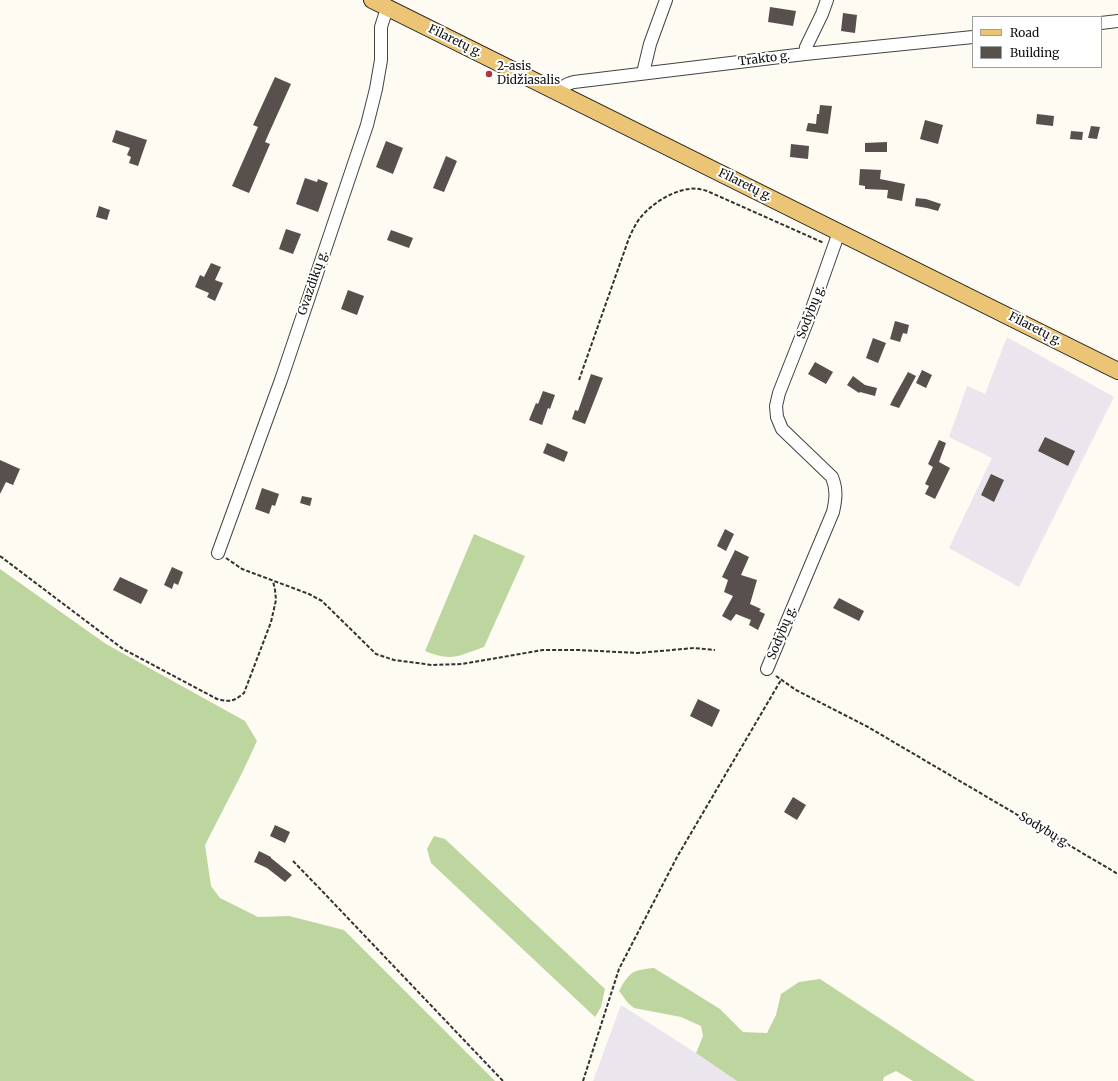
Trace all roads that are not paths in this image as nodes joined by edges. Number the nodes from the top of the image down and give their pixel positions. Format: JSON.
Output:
{"nodes":[{"id":1,"x":372,"y":0,"type":"edge"},
{"id":2,"x":666,"y":0,"type":"edge"},
{"id":3,"x":827,"y":0,"type":"edge"},
{"id":4,"x":387,"y":8,"type":"junction"},
{"id":5,"x":1118,"y":21,"type":"edge"},
{"id":6,"x":1102,"y":23,"type":"edge"},
{"id":7,"x":972,"y":37,"type":"edge"},
{"id":8,"x":805,"y":54,"type":"junction"},
{"id":9,"x":642,"y":73,"type":"junction"},
{"id":10,"x":560,"y":93,"type":"junction"},
{"id":11,"x":839,"y":232,"type":"junction"},
{"id":12,"x":1118,"y":371,"type":"edge"},
{"id":13,"x":218,"y":553,"type":"road end"},
{"id":14,"x":768,"y":669,"type":"road end"}],
"edges":[{"from":1,"to":4,"type":"main road","name":"Filaretų g."},
{"from":2,"to":9,"type":"street"},
{"from":3,"to":8,"type":"street"},
{"from":4,"to":10,"type":"main road","name":"Filaretų g."},
{"from":4,"to":13,"type":"street","name":"Gvazdikų g."},
{"from":5,"to":6,"type":"street"},
{"from":7,"to":8,"type":"street","name":"Trakto g."},
{"from":8,"to":9,"type":"street","name":"Trakto g."},
{"from":9,"to":10,"type":"street","name":"Trakto g."},
{"from":10,"to":11,"type":"main road","name":"Filaretų g."},
{"from":11,"to":12,"type":"main road","name":"Filaretų g."},
{"from":11,"to":14,"type":"street","name":"Sodybų g."}]}
